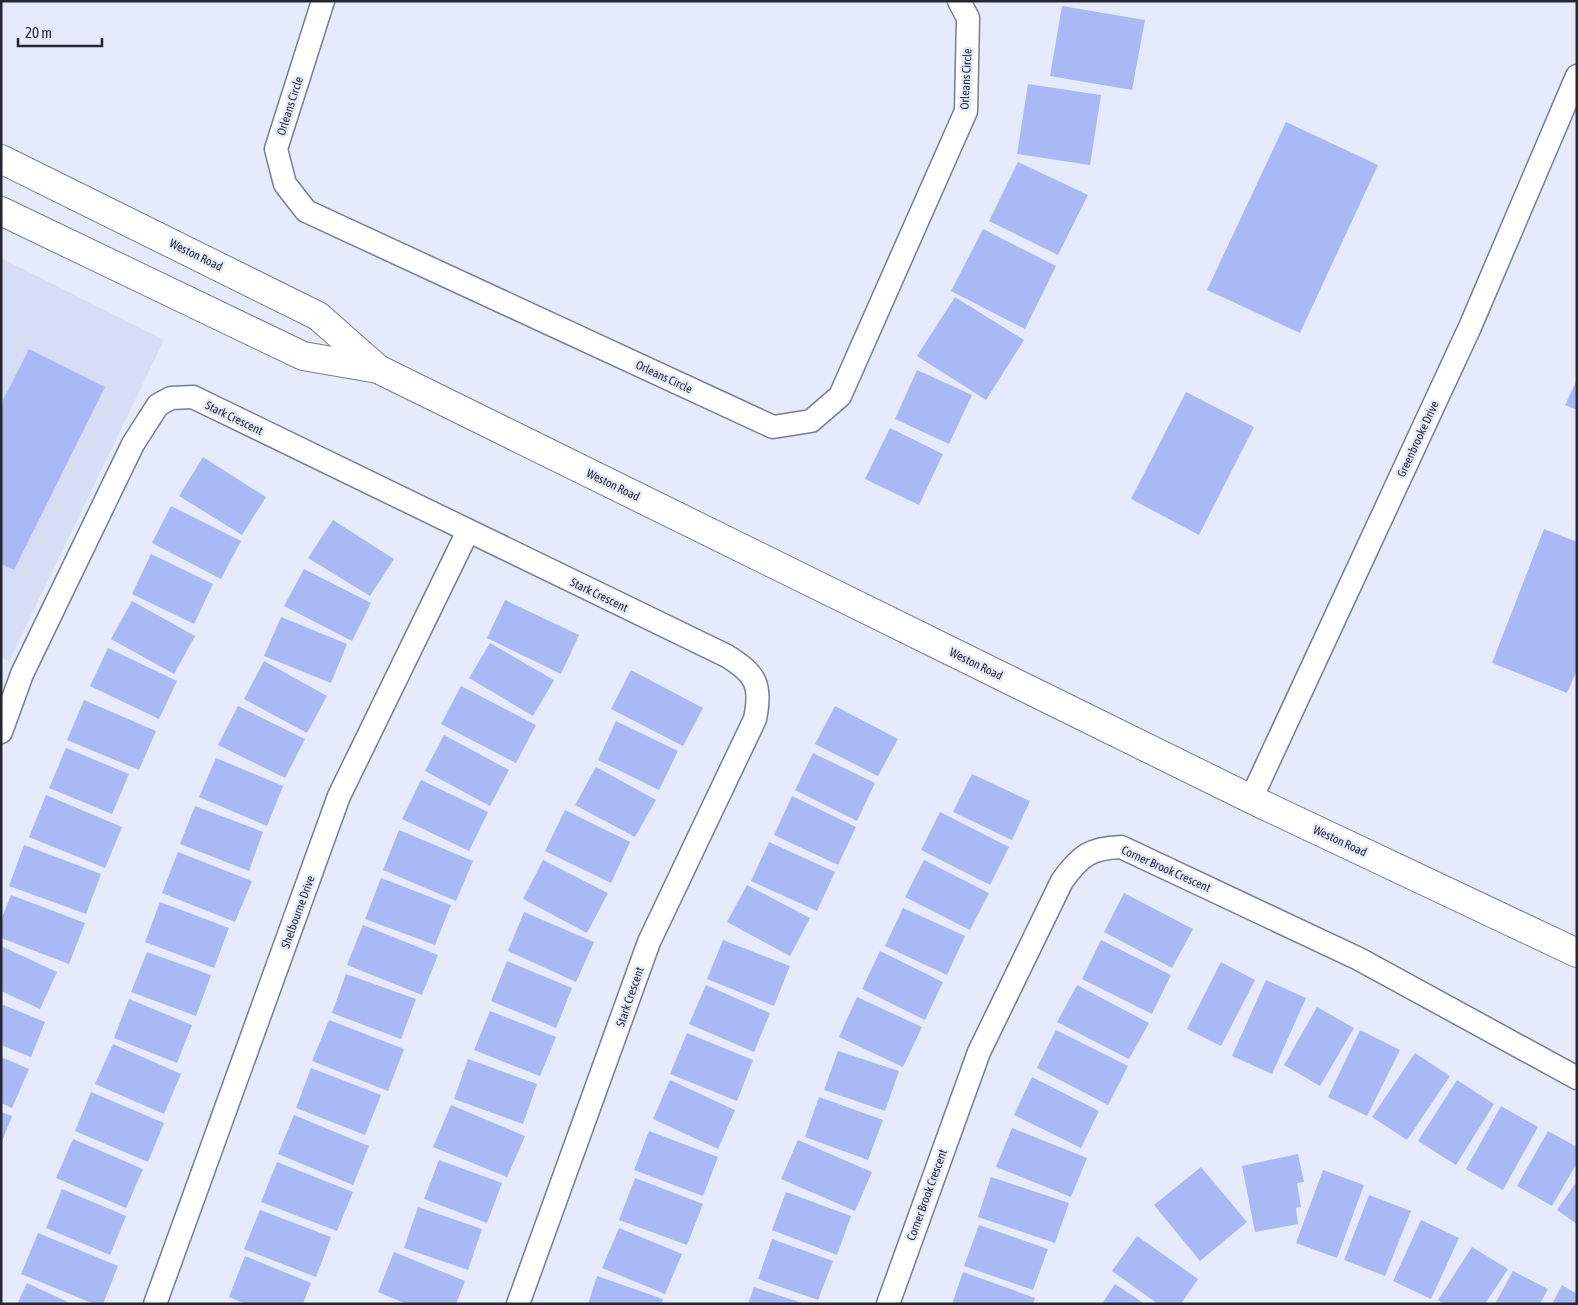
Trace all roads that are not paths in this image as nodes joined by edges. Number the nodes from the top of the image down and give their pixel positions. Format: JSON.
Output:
{"nodes":[{"id":1,"x":323,"y":1,"type":"edge"},
{"id":2,"x":960,"y":1,"type":"edge"},
{"id":3,"x":1577,"y":76,"type":"edge"},
{"id":4,"x":1,"y":159,"type":"edge"},
{"id":5,"x":1,"y":211,"type":"edge"},
{"id":6,"x":378,"y":370,"type":"junction"},
{"id":7,"x":468,"y":531,"type":"junction"},
{"id":8,"x":1,"y":732,"type":"edge"},
{"id":9,"x":1251,"y":799,"type":"junction"},
{"id":10,"x":1577,"y":953,"type":"edge"},
{"id":11,"x":1577,"y":1078,"type":"edge"},
{"id":12,"x":155,"y":1304,"type":"edge"},
{"id":13,"x":518,"y":1304,"type":"edge"},
{"id":14,"x":888,"y":1304,"type":"edge"}],
"edges":[{"from":1,"to":2,"type":"street","name":"Orleans Circle"},
{"from":3,"to":9,"type":"street","name":"Greenbrooke Drive"},
{"from":4,"to":6,"type":"main road","name":"Weston Road"},
{"from":5,"to":6,"type":"main road","name":"Weston Road"},
{"from":6,"to":9,"type":"main road","name":"Weston Road"},
{"from":7,"to":8,"type":"street","name":"Stark Crescent"},
{"from":7,"to":12,"type":"street","name":"Shelbourne Drive"},
{"from":7,"to":13,"type":"street","name":"Stark Crescent"},
{"from":9,"to":10,"type":"main road","name":"Weston Road"},
{"from":11,"to":14,"type":"street","name":"Corner Brook Crescent"}]}
